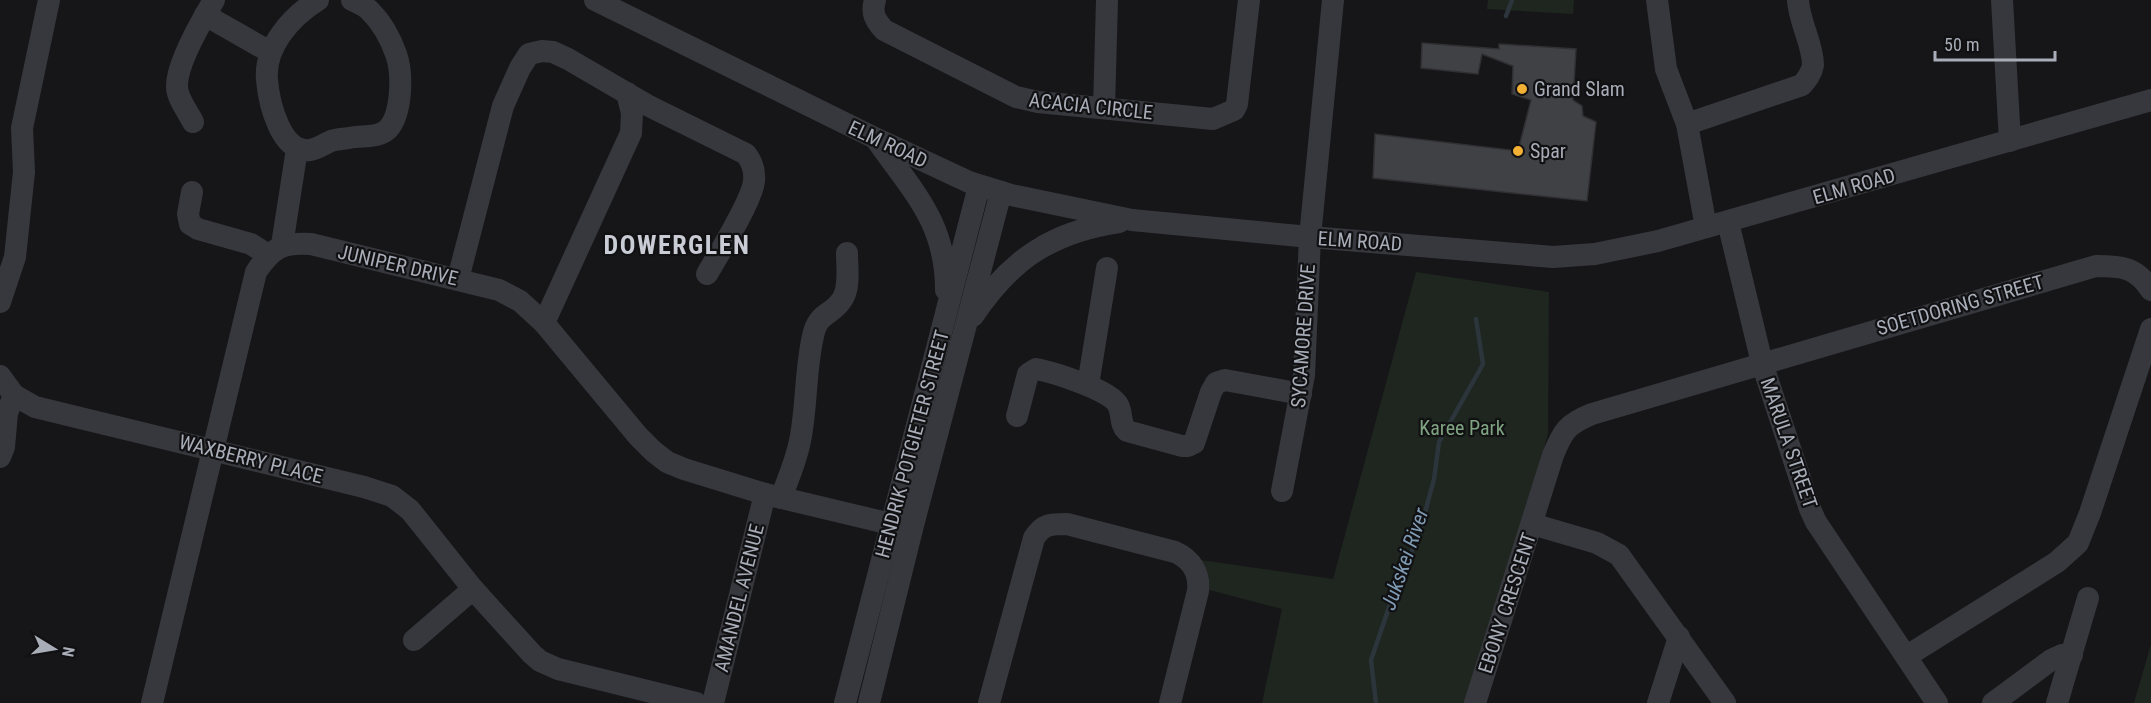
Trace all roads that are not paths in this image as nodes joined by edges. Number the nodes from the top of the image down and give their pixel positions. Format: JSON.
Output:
{"nodes":[{"id":1,"x":49,"y":0,"type":"edge"},
{"id":2,"x":318,"y":0,"type":"edge"},
{"id":3,"x":352,"y":0,"type":"edge"},
{"id":4,"x":595,"y":0,"type":"edge"},
{"id":5,"x":875,"y":0,"type":"edge"},
{"id":6,"x":1107,"y":0,"type":"edge"},
{"id":7,"x":1249,"y":0,"type":"edge"},
{"id":8,"x":1333,"y":0,"type":"edge"},
{"id":9,"x":1657,"y":0,"type":"edge"},
{"id":10,"x":1798,"y":0,"type":"edge"},
{"id":11,"x":2002,"y":0,"type":"edge"},
{"id":12,"x":209,"y":8,"type":"edge"},
{"id":13,"x":270,"y":52,"type":"junction"},
{"id":14,"x":627,"y":93,"type":"junction"},
{"id":15,"x":2151,"y":100,"type":"edge"},
{"id":16,"x":1104,"y":108,"type":"junction"},
{"id":17,"x":666,"y":115,"type":"junction"},
{"id":18,"x":193,"y":122,"type":"dead end"},
{"id":19,"x":1687,"y":124,"type":"junction"},
{"id":20,"x":631,"y":133,"type":"junction"},
{"id":21,"x":875,"y":138,"type":"junction"},
{"id":22,"x":2010,"y":141,"type":"junction"},
{"id":23,"x":305,"y":149,"type":"junction"},
{"id":24,"x":990,"y":189,"type":"junction"},
{"id":25,"x":192,"y":192,"type":"dead end"},
{"id":26,"x":1132,"y":220,"type":"junction"},
{"id":27,"x":1728,"y":222,"type":"junction"},
{"id":28,"x":1706,"y":227,"type":"junction"},
{"id":29,"x":1279,"y":234,"type":"junction"},
{"id":30,"x":1310,"y":237,"type":"junction"},
{"id":31,"x":1349,"y":240,"type":"junction"},
{"id":32,"x":282,"y":248,"type":"junction"},
{"id":33,"x":847,"y":253,"type":"dead end"},
{"id":34,"x":1107,"y":268,"type":"dead end"},
{"id":35,"x":707,"y":274,"type":"dead end"},
{"id":36,"x":1308,"y":275,"type":"junction"},
{"id":37,"x":458,"y":279,"type":"junction"},
{"id":38,"x":2151,"y":290,"type":"edge"},
{"id":39,"x":0,"y":302,"type":"edge"},
{"id":40,"x":544,"y":323,"type":"junction"},
{"id":41,"x":966,"y":326,"type":"junction"},
{"id":42,"x":2151,"y":329,"type":"edge"},
{"id":43,"x":943,"y":331,"type":"junction"},
{"id":44,"x":1762,"y":363,"type":"junction"},
{"id":45,"x":0,"y":376,"type":"edge"},
{"id":46,"x":1088,"y":385,"type":"junction"},
{"id":47,"x":1301,"y":394,"type":"junction"},
{"id":48,"x":14,"y":395,"type":"junction"},
{"id":49,"x":1017,"y":416,"type":"dead end"},
{"id":50,"x":213,"y":450,"type":"junction"},
{"id":51,"x":0,"y":457,"type":"edge"},
{"id":52,"x":1282,"y":491,"type":"dead end"},
{"id":53,"x":773,"y":496,"type":"junction"},
{"id":54,"x":1532,"y":524,"type":"junction"},
{"id":55,"x":901,"y":526,"type":"junction"},
{"id":56,"x":473,"y":589,"type":"junction"},
{"id":57,"x":2088,"y":598,"type":"dead end"},
{"id":58,"x":1678,"y":638,"type":"junction"},
{"id":59,"x":414,"y":640,"type":"dead end"},
{"id":60,"x":2072,"y":655,"type":"junction"},
{"id":61,"x":1907,"y":656,"type":"junction"},
{"id":62,"x":152,"y":703,"type":"edge"},
{"id":63,"x":696,"y":703,"type":"edge"},
{"id":64,"x":712,"y":703,"type":"edge"},
{"id":65,"x":844,"y":703,"type":"edge"},
{"id":66,"x":869,"y":703,"type":"edge"},
{"id":67,"x":989,"y":703,"type":"edge"},
{"id":68,"x":1170,"y":703,"type":"edge"},
{"id":69,"x":1475,"y":703,"type":"edge"},
{"id":70,"x":1658,"y":703,"type":"edge"},
{"id":71,"x":1725,"y":703,"type":"edge"},
{"id":72,"x":1937,"y":703,"type":"edge"},
{"id":73,"x":1993,"y":703,"type":"edge"},
{"id":74,"x":2057,"y":703,"type":"edge"}],
"edges":[{"from":1,"to":39,"type":"street"},
{"from":2,"to":13,"type":"street"},
{"from":3,"to":23,"type":"street"},
{"from":4,"to":21,"type":"street","name":"ELM ROAD"},
{"from":5,"to":16,"type":"street","name":"ACACIA CIRCLE"},
{"from":6,"to":16,"type":"street"},
{"from":7,"to":16,"type":"street","name":"ACACIA CIRCLE"},
{"from":8,"to":30,"type":"street","name":"SYCAMORE DRIVE"},
{"from":9,"to":19,"type":"street"},
{"from":10,"to":19,"type":"street"},
{"from":11,"to":22,"type":"street"},
{"from":12,"to":13,"type":"street"},
{"from":12,"to":18,"type":"street"},
{"from":13,"to":23,"type":"street"},
{"from":14,"to":17,"type":"street"},
{"from":14,"to":20,"type":"street"},
{"from":14,"to":37,"type":"street"},
{"from":15,"to":22,"type":"street","name":"ELM ROAD"},
{"from":17,"to":20,"type":"street"},
{"from":17,"to":35,"type":"street"},
{"from":19,"to":28,"type":"street"},
{"from":20,"to":40,"type":"street"},
{"from":21,"to":24,"type":"street","name":"ELM ROAD"},
{"from":21,"to":43,"type":"street"},
{"from":22,"to":27,"type":"street","name":"ELM ROAD"},
{"from":23,"to":32,"type":"street"},
{"from":24,"to":26,"type":"street","name":"ELM ROAD"},
{"from":24,"to":41,"type":"street","name":"HENDRIK POTGIETER STREET"},
{"from":24,"to":43,"type":"street","name":"HENDRIK POTGIETER STREET"},
{"from":25,"to":32,"type":"street","name":"JUNIPER DRIVE"},
{"from":26,"to":29,"type":"street","name":"ELM ROAD"},
{"from":26,"to":41,"type":"street"},
{"from":27,"to":28,"type":"street","name":"ELM ROAD"},
{"from":27,"to":44,"type":"street","name":"MARULA STREET"},
{"from":28,"to":31,"type":"street","name":"ELM ROAD"},
{"from":29,"to":30,"type":"street","name":"ELM ROAD"},
{"from":29,"to":36,"type":"street"},
{"from":30,"to":31,"type":"street","name":"ELM ROAD"},
{"from":30,"to":36,"type":"street","name":"SYCAMORE DRIVE"},
{"from":31,"to":36,"type":"street"},
{"from":32,"to":37,"type":"street","name":"JUNIPER DRIVE"},
{"from":32,"to":50,"type":"street"},
{"from":33,"to":53,"type":"street","name":"AMANDEL AVENUE"},
{"from":34,"to":46,"type":"street"},
{"from":36,"to":47,"type":"street","name":"SYCAMORE DRIVE"},
{"from":37,"to":40,"type":"street","name":"JUNIPER DRIVE"},
{"from":38,"to":44,"type":"street","name":"SOETDORING STREET"},
{"from":40,"to":53,"type":"street","name":"JUNIPER DRIVE"},
{"from":41,"to":55,"type":"street","name":"HENDRIK POTGIETER STREET"},
{"from":42,"to":61,"type":"street"},
{"from":43,"to":55,"type":"street","name":"HENDRIK POTGIETER STREET"},
{"from":44,"to":54,"type":"street","name":"SOETDORING STREET"},
{"from":44,"to":61,"type":"street","name":"MARULA STREET"},
{"from":45,"to":48,"type":"street","name":"WAXBERRY PLACE"},
{"from":46,"to":47,"type":"street"},
{"from":46,"to":49,"type":"street"},
{"from":47,"to":52,"type":"street","name":"SYCAMORE DRIVE"},
{"from":48,"to":50,"type":"street","name":"WAXBERRY PLACE"},
{"from":48,"to":51,"type":"street"},
{"from":50,"to":56,"type":"street","name":"WAXBERRY PLACE"},
{"from":50,"to":62,"type":"street"},
{"from":53,"to":55,"type":"street","name":"JUNIPER DRIVE"},
{"from":53,"to":64,"type":"street","name":"AMANDEL AVENUE"},
{"from":54,"to":58,"type":"street","name":"EBONY CRESCENT"},
{"from":54,"to":69,"type":"street","name":"EBONY CRESCENT"},
{"from":55,"to":65,"type":"street","name":"HENDRIK POTGIETER STREET"},
{"from":55,"to":66,"type":"street","name":"HENDRIK POTGIETER STREET"},
{"from":56,"to":59,"type":"street"},
{"from":56,"to":63,"type":"street","name":"WAXBERRY PLACE"},
{"from":57,"to":60,"type":"street"},
{"from":58,"to":70,"type":"street"},
{"from":58,"to":71,"type":"street","name":"EBONY CRESCENT"},
{"from":60,"to":73,"type":"street"},
{"from":60,"to":74,"type":"street"},
{"from":61,"to":72,"type":"street","name":"MARULA STREET"},
{"from":67,"to":68,"type":"street"}]}
